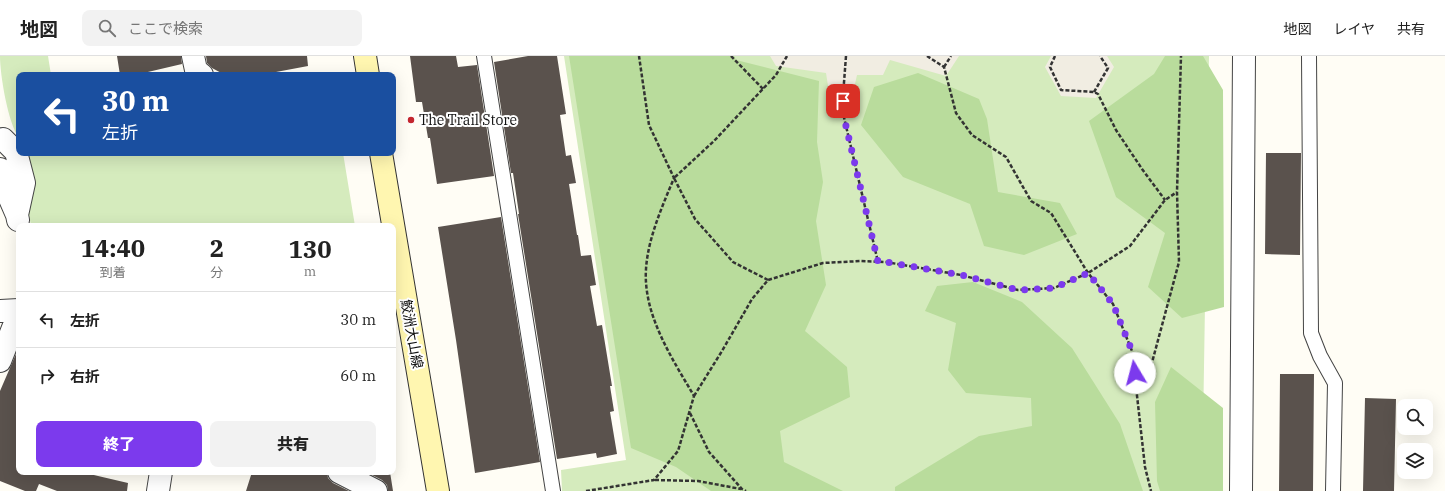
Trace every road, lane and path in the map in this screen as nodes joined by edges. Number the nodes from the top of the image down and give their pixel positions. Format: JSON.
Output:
{"nodes":[{"id":1,"x":194,"y":56,"type":"edge"},
{"id":2,"x":484,"y":56,"type":"edge"},
{"id":3,"x":639,"y":56,"type":"edge"},
{"id":4,"x":731,"y":56,"type":"edge"},
{"id":5,"x":787,"y":56,"type":"edge"},
{"id":6,"x":846,"y":56,"type":"edge"},
{"id":7,"x":927,"y":56,"type":"edge"},
{"id":8,"x":951,"y":56,"type":"edge"},
{"id":9,"x":1055,"y":56,"type":"edge"},
{"id":10,"x":1100,"y":56,"type":"edge"},
{"id":11,"x":1181,"y":56,"type":"edge"},
{"id":12,"x":1244,"y":56,"type":"edge"},
{"id":13,"x":1309,"y":56,"type":"edge"},
{"id":14,"x":944,"y":67,"type":"junction"},
{"id":15,"x":198,"y":72,"type":"edge"},
{"id":16,"x":763,"y":89,"type":"junction"},
{"id":17,"x":1094,"y":92,"type":"junction"},
{"id":18,"x":1,"y":132,"type":"edge"},
{"id":19,"x":16,"y":152,"type":"edge"},
{"id":20,"x":17,"y":156,"type":"edge"},
{"id":21,"x":382,"y":156,"type":"edge"},
{"id":22,"x":0,"y":160,"type":"edge"},
{"id":23,"x":0,"y":169,"type":"edge"},
{"id":24,"x":674,"y":178,"type":"junction"},
{"id":25,"x":1177,"y":192,"type":"junction"},
{"id":26,"x":1165,"y":200,"type":"junction"},
{"id":27,"x":18,"y":220,"type":"edge"},
{"id":28,"x":393,"y":223,"type":"edge"},
{"id":29,"x":396,"y":242,"type":"edge"},
{"id":30,"x":878,"y":262,"type":"junction"},
{"id":31,"x":1088,"y":273,"type":"junction"},
{"id":32,"x":768,"y":280,"type":"junction"},
{"id":33,"x":16,"y":310,"type":"edge"},
{"id":34,"x":0,"y":311,"type":"edge"},
{"id":35,"x":16,"y":323,"type":"edge"},
{"id":36,"x":0,"y":361,"type":"edge"},
{"id":37,"x":1136,"y":384,"type":"junction"},
{"id":38,"x":694,"y":396,"type":"junction"},
{"id":39,"x":690,"y":412,"type":"junction"},
{"id":40,"x":161,"y":475,"type":"edge"},
{"id":41,"x":345,"y":475,"type":"edge"},
{"id":42,"x":654,"y":480,"type":"junction"},
{"id":43,"x":742,"y":489,"type":"junction"},
{"id":44,"x":158,"y":491,"type":"edge"},
{"id":45,"x":376,"y":491,"type":"edge"},
{"id":46,"x":438,"y":491,"type":"edge"},
{"id":47,"x":553,"y":491,"type":"edge"},
{"id":48,"x":586,"y":491,"type":"edge"},
{"id":49,"x":746,"y":491,"type":"edge"},
{"id":50,"x":1151,"y":491,"type":"edge"},
{"id":51,"x":1240,"y":491,"type":"edge"},
{"id":52,"x":1333,"y":491,"type":"edge"}],
"edges":[{"from":1,"to":15,"type":"street"},
{"from":2,"to":47,"type":"lane"},
{"from":3,"to":24,"type":"path"},
{"from":4,"to":16,"type":"path"},
{"from":5,"to":16,"type":"path"},
{"from":6,"to":30,"type":"path"},
{"from":7,"to":14,"type":"path"},
{"from":8,"to":14,"type":"path"},
{"from":9,"to":17,"type":"path"},
{"from":10,"to":17,"type":"path"},
{"from":11,"to":25,"type":"path"},
{"from":12,"to":51,"type":"street"},
{"from":13,"to":52,"type":"lane"},
{"from":14,"to":31,"type":"path"},
{"from":16,"to":24,"type":"path"},
{"from":17,"to":26,"type":"path"},
{"from":18,"to":19,"type":"street"},
{"from":18,"to":22,"type":"street"},
{"from":20,"to":27,"type":"street"},
{"from":21,"to":28,"type":"main road","name":"鮫洲大山線"},
{"from":23,"to":27,"type":"street"},
{"from":24,"to":32,"type":"path"},
{"from":24,"to":38,"type":"path"},
{"from":25,"to":26,"type":"path"},
{"from":25,"to":37,"type":"path"},
{"from":26,"to":31,"type":"path"},
{"from":29,"to":46,"type":"main road","name":"鮫洲大山線"},
{"from":30,"to":31,"type":"path"},
{"from":30,"to":32,"type":"path"},
{"from":31,"to":37,"type":"path"},
{"from":32,"to":38,"type":"path"},
{"from":33,"to":34,"type":"street"},
{"from":35,"to":36,"type":"street"},
{"from":37,"to":50,"type":"path"},
{"from":38,"to":39,"type":"path"},
{"from":39,"to":42,"type":"path"},
{"from":39,"to":43,"type":"path"},
{"from":40,"to":44,"type":"street"},
{"from":41,"to":45,"type":"street"},
{"from":42,"to":43,"type":"path"},
{"from":42,"to":48,"type":"path"},
{"from":43,"to":49,"type":"path"}]}
